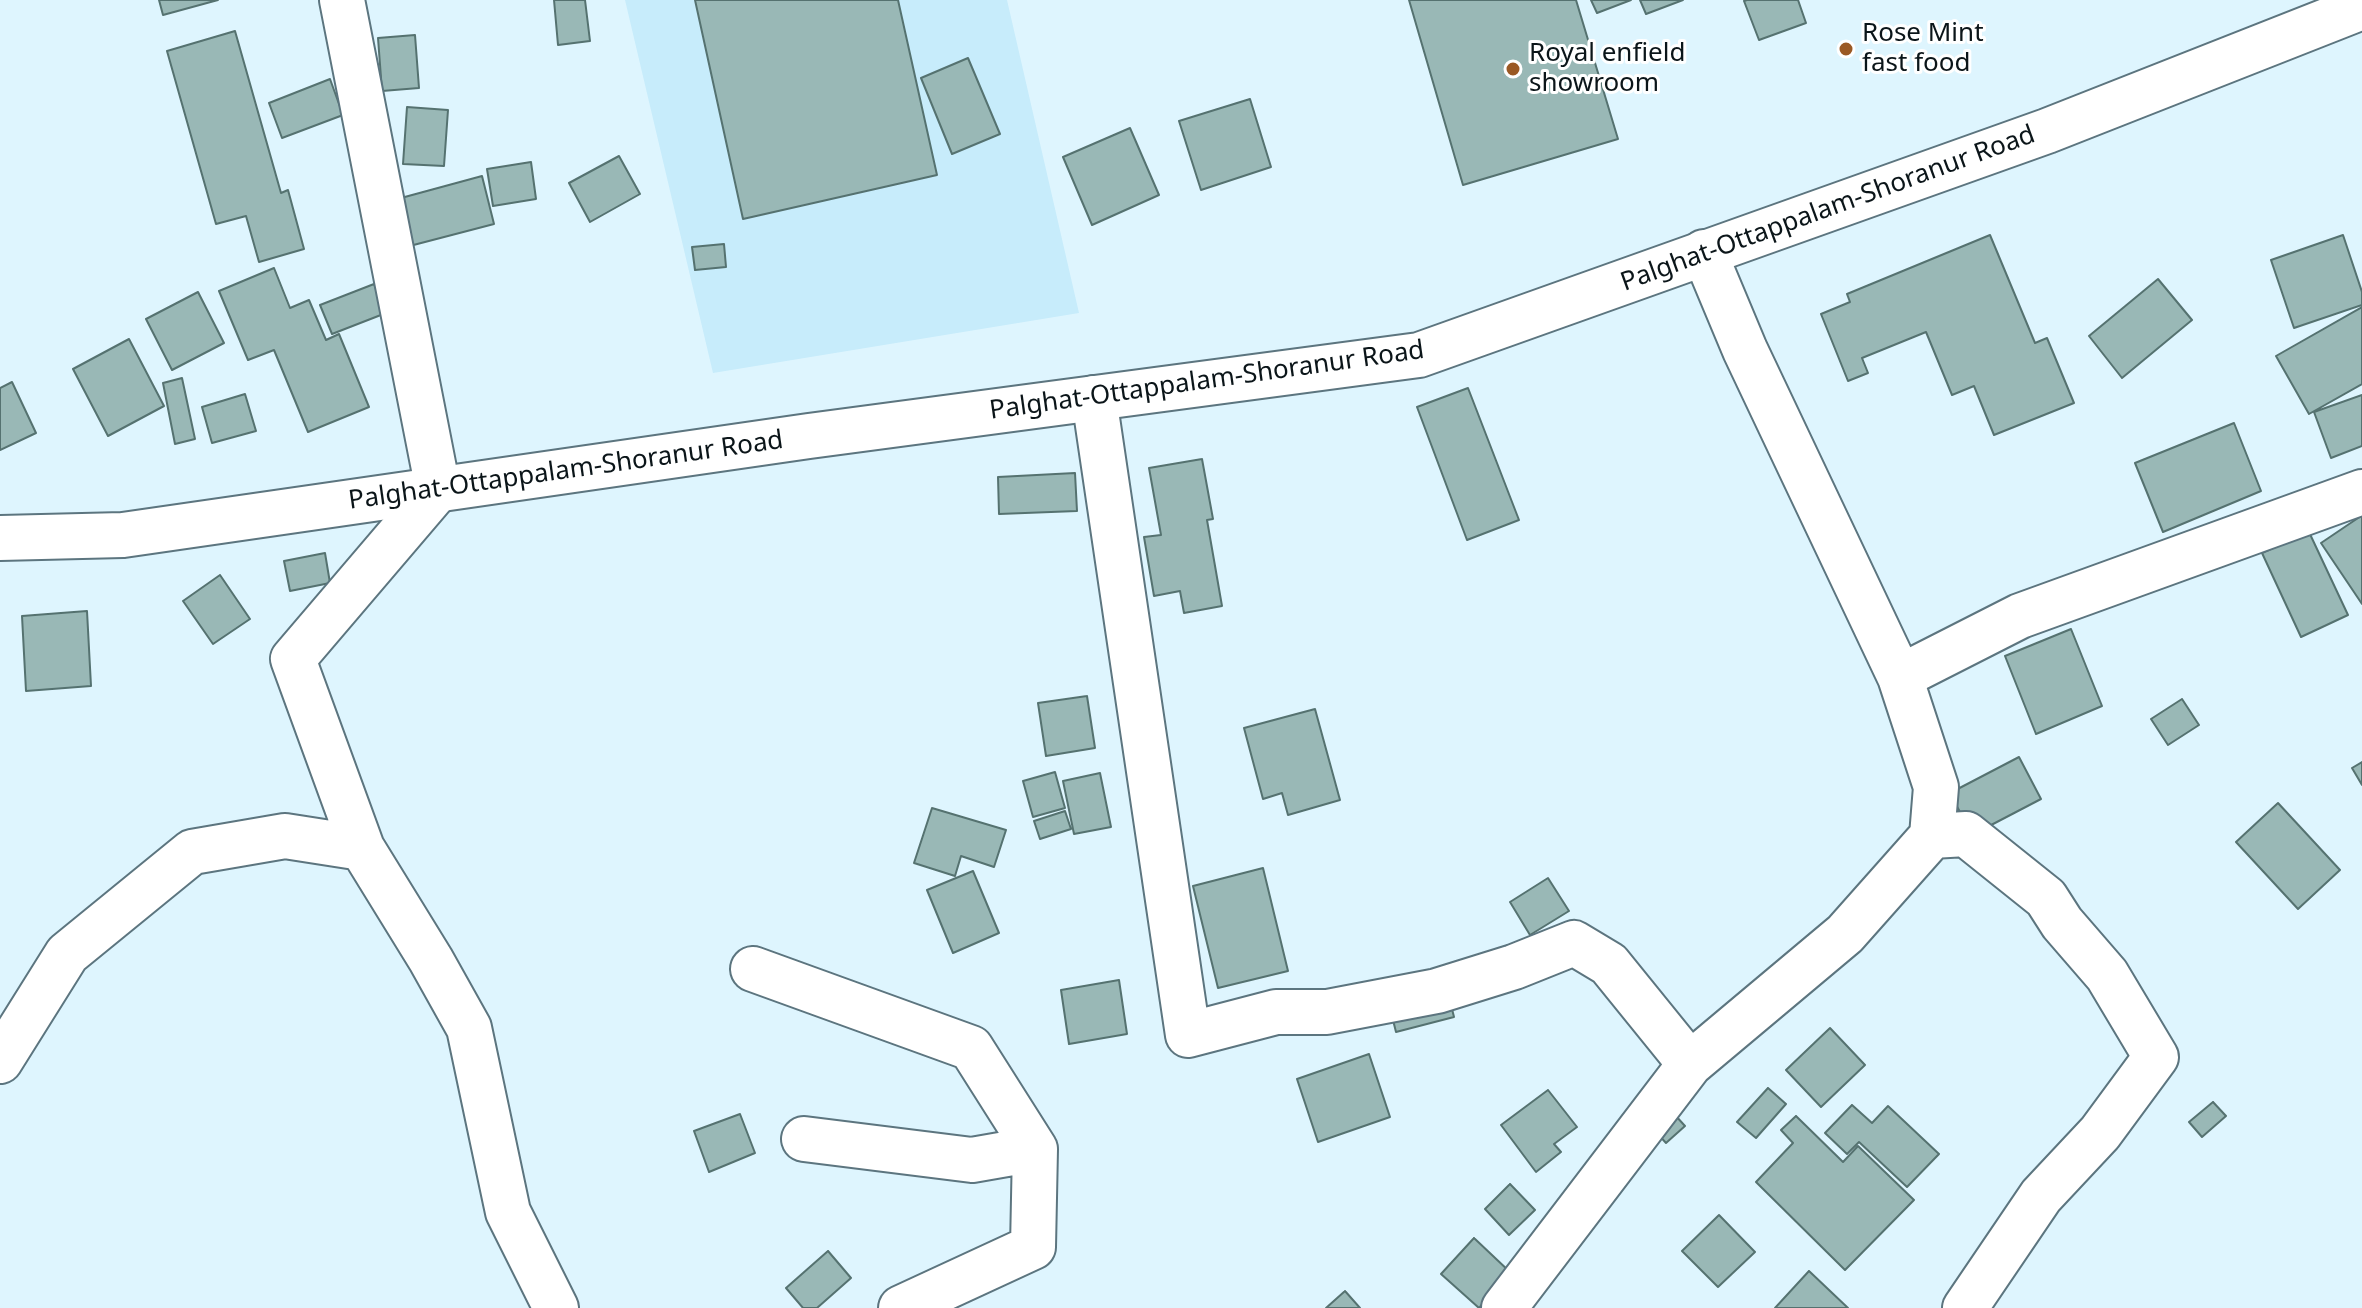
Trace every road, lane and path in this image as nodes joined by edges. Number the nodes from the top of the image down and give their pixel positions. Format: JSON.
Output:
{"nodes":[{"id":1,"x":342,"y":0,"type":"edge"},
{"id":2,"x":2362,"y":7,"type":"edge"},
{"id":3,"x":1704,"y":252,"type":"junction"},
{"id":4,"x":1094,"y":398,"type":"junction"},
{"id":5,"x":438,"y":489,"type":"junction"},
{"id":6,"x":2362,"y":492,"type":"edge"},
{"id":7,"x":0,"y":538,"type":"edge"},
{"id":8,"x":1900,"y":677,"type":"junction"},
{"id":9,"x":1932,"y":836,"type":"junction"},
{"id":10,"x":362,"y":848,"type":"junction"},
{"id":11,"x":753,"y":969,"type":"dead end"},
{"id":12,"x":0,"y":1061,"type":"edge"},
{"id":13,"x":1690,"y":1064,"type":"junction"},
{"id":14,"x":804,"y":1139,"type":"dead end"},
{"id":15,"x":1035,"y":1149,"type":"junction"},
{"id":16,"x":556,"y":1308,"type":"edge"},
{"id":17,"x":901,"y":1308,"type":"edge"},
{"id":18,"x":1504,"y":1308,"type":"edge"},
{"id":19,"x":1965,"y":1308,"type":"edge"}],
"edges":[{"from":1,"to":5,"type":"street"},
{"from":2,"to":3,"type":"street","name":"Palghat-Ottappalam-Shoranur Road"},
{"from":3,"to":4,"type":"street","name":"Palghat-Ottappalam-Shoranur Road"},
{"from":3,"to":8,"type":"street"},
{"from":4,"to":5,"type":"street","name":"Palghat-Ottappalam-Shoranur Road"},
{"from":4,"to":13,"type":"street"},
{"from":5,"to":7,"type":"street","name":"Palghat-Ottappalam-Shoranur Road"},
{"from":5,"to":10,"type":"street"},
{"from":6,"to":8,"type":"street"},
{"from":8,"to":9,"type":"street"},
{"from":9,"to":13,"type":"street"},
{"from":9,"to":19,"type":"street"},
{"from":10,"to":12,"type":"street"},
{"from":10,"to":16,"type":"street"},
{"from":11,"to":15,"type":"street"},
{"from":13,"to":18,"type":"street"},
{"from":14,"to":15,"type":"street"},
{"from":15,"to":17,"type":"street"}]}
